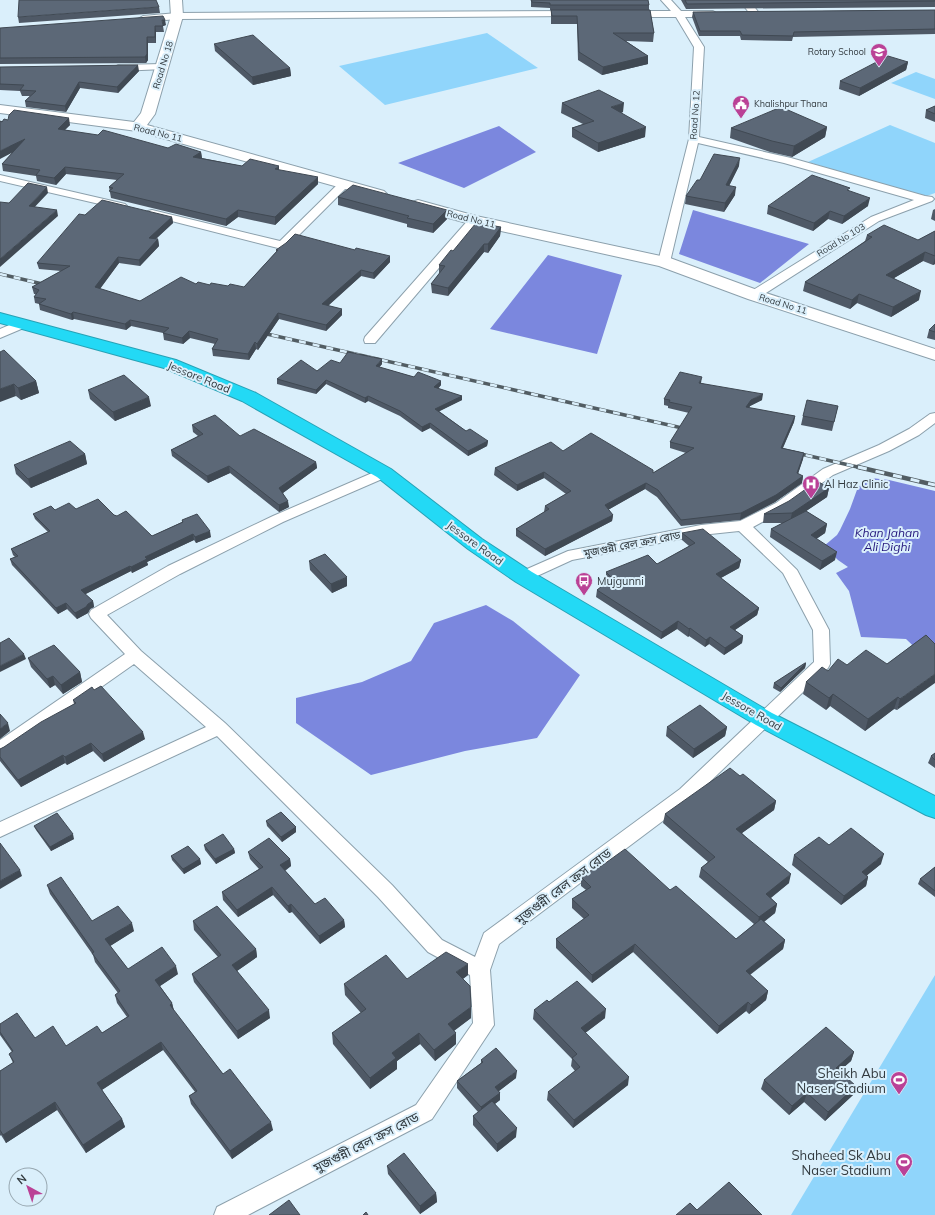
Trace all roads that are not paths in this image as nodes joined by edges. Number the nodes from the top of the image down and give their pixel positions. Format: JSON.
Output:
{"nodes":[{"id":1,"x":176,"y":0,"type":"edge"},
{"id":2,"x":666,"y":0,"type":"edge"},
{"id":3,"x":744,"y":0,"type":"edge"},
{"id":4,"x":578,"y":4,"type":"edge"},
{"id":5,"x":620,"y":14,"type":"edge"},
{"id":6,"x":679,"y":14,"type":"junction"},
{"id":7,"x":724,"y":14,"type":"edge"},
{"id":8,"x":739,"y":14,"type":"edge"},
{"id":9,"x":177,"y":16,"type":"junction"},
{"id":10,"x":133,"y":20,"type":"edge"},
{"id":11,"x":162,"y":67,"type":"junction"},
{"id":12,"x":108,"y":68,"type":"edge"},
{"id":13,"x":0,"y":109,"type":"edge"},
{"id":14,"x":138,"y":127,"type":"junction"},
{"id":15,"x":694,"y":139,"type":"junction"},
{"id":16,"x":0,"y":178,"type":"edge"},
{"id":17,"x":344,"y":184,"type":"junction"},
{"id":18,"x":390,"y":197,"type":"edge"},
{"id":19,"x":930,"y":198,"type":"edge"},
{"id":20,"x":406,"y":201,"type":"edge"},
{"id":21,"x":129,"y":207,"type":"edge"},
{"id":22,"x":143,"y":211,"type":"edge"},
{"id":23,"x":474,"y":220,"type":"junction"},
{"id":24,"x":664,"y":262,"type":"junction"},
{"id":25,"x":754,"y":295,"type":"junction"},
{"id":26,"x":0,"y":318,"type":"edge"},
{"id":27,"x":21,"y":324,"type":"junction"},
{"id":28,"x":0,"y":334,"type":"edge"},
{"id":29,"x":370,"y":340,"type":"dead end"},
{"id":30,"x":935,"y":355,"type":"edge"},
{"id":31,"x":935,"y":417,"type":"edge"},
{"id":32,"x":384,"y":473,"type":"junction"},
{"id":33,"x":743,"y":526,"type":"junction"},
{"id":34,"x":524,"y":578,"type":"junction"},
{"id":35,"x":135,"y":655,"type":"junction"},
{"id":36,"x":764,"y":719,"type":"junction"},
{"id":37,"x":219,"y":728,"type":"junction"},
{"id":38,"x":0,"y":749,"type":"edge"},
{"id":39,"x":935,"y":808,"type":"edge"},
{"id":40,"x":0,"y":830,"type":"edge"},
{"id":41,"x":480,"y":970,"type":"junction"},
{"id":42,"x":225,"y":1215,"type":"edge"}],
"edges":[{"from":1,"to":9,"type":"street","name":"Road No 18"},
{"from":2,"to":6,"type":"street","name":"Road No 12"},
{"from":3,"to":8,"type":"street"},
{"from":4,"to":9,"type":"street"},
{"from":5,"to":6,"type":"street"},
{"from":6,"to":7,"type":"street"},
{"from":6,"to":15,"type":"street","name":"Road No 12"},
{"from":9,"to":10,"type":"street"},
{"from":9,"to":11,"type":"street","name":"Road No 18"},
{"from":11,"to":12,"type":"street"},
{"from":11,"to":14,"type":"street","name":"Road No 18"},
{"from":13,"to":14,"type":"street","name":"Road No 11"},
{"from":14,"to":17,"type":"street","name":"Road No 11"},
{"from":15,"to":19,"type":"street"},
{"from":15,"to":24,"type":"street","name":"Road No 12"},
{"from":16,"to":21,"type":"street"},
{"from":17,"to":18,"type":"street","name":"Road No 11"},
{"from":17,"to":22,"type":"street"},
{"from":19,"to":25,"type":"street","name":"Road No 103"},
{"from":20,"to":23,"type":"street","name":"Road No 11"},
{"from":23,"to":24,"type":"street","name":"Road No 11"},
{"from":23,"to":29,"type":"street"},
{"from":24,"to":25,"type":"street","name":"Road No 11"},
{"from":25,"to":30,"type":"street","name":"Road No 11"},
{"from":26,"to":27,"type":"highway","name":"Jessore Road"},
{"from":27,"to":28,"type":"street"},
{"from":27,"to":32,"type":"highway","name":"Jessore Road"},
{"from":31,"to":33,"type":"street","name":"মুজগুন্নী রেল ক্রস রোড"},
{"from":32,"to":34,"type":"highway","name":"Jessore Road"},
{"from":32,"to":35,"type":"street"},
{"from":33,"to":34,"type":"street","name":"মুজগুন্নী রেল ক্রস রোড"},
{"from":33,"to":36,"type":"street","name":"মুজগুন্নী রেল ক্রস রোড"},
{"from":34,"to":36,"type":"highway","name":"Jessore Road"},
{"from":35,"to":37,"type":"street"},
{"from":35,"to":38,"type":"street"},
{"from":36,"to":39,"type":"highway","name":"Jessore Road"},
{"from":36,"to":41,"type":"street","name":"মুজগুন্নী রেল ক্রস রোড"},
{"from":37,"to":40,"type":"street"},
{"from":37,"to":41,"type":"street"},
{"from":41,"to":42,"type":"street","name":"মুজগুন্নী রেল ক্রস রোড"}]}
